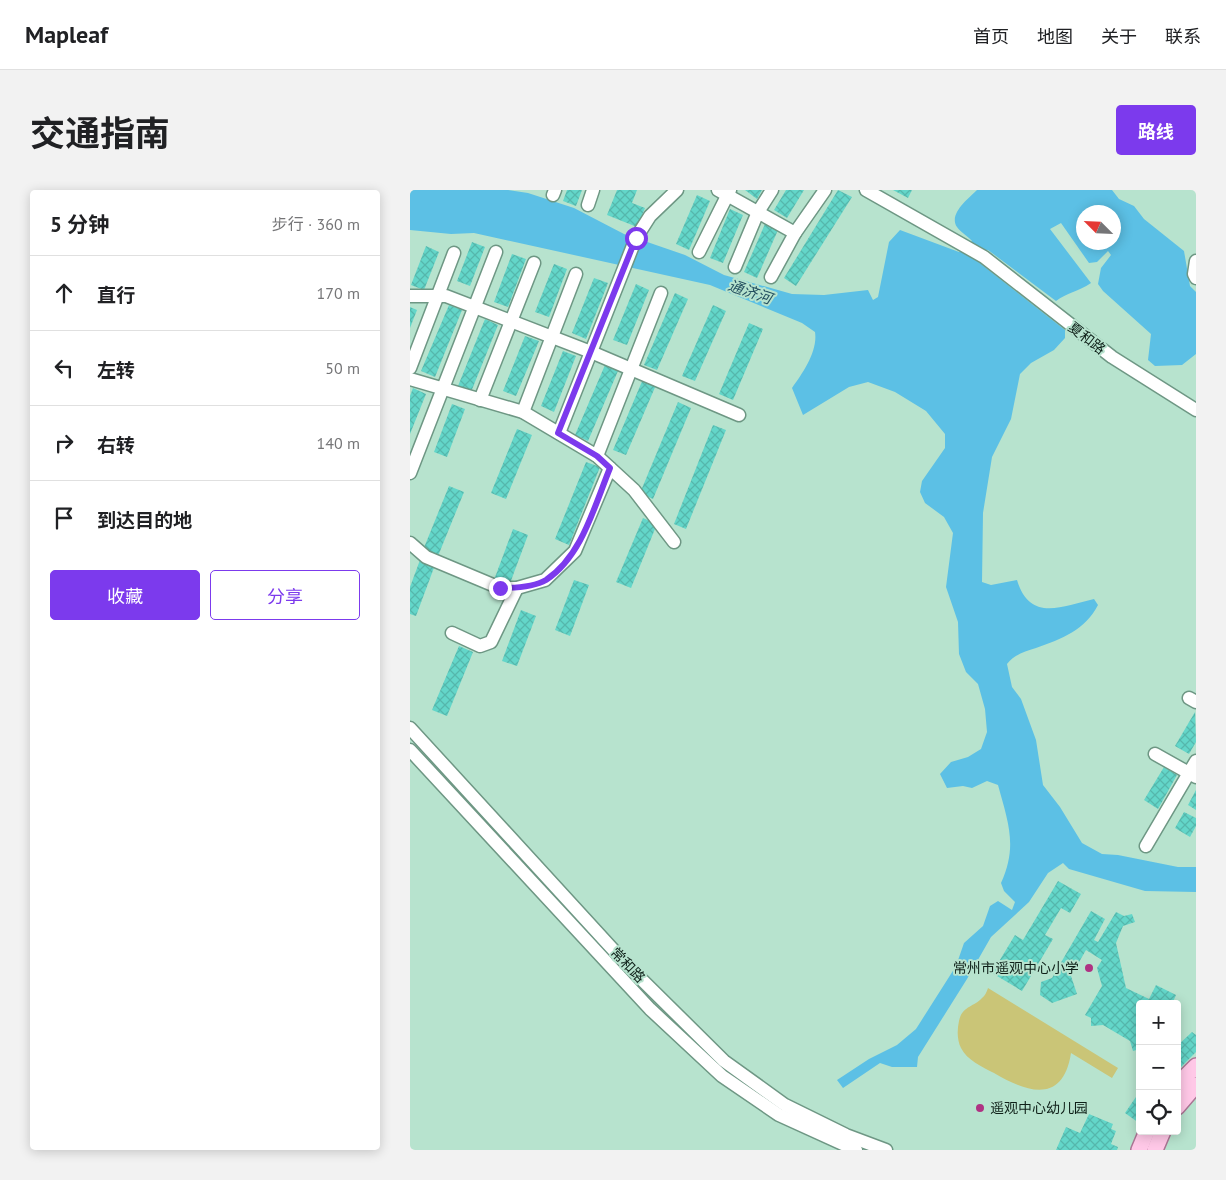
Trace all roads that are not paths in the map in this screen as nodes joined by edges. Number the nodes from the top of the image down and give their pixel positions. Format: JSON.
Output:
{"nodes":[{"id":1,"x":593,"y":190,"type":"edge"},
{"id":2,"x":677,"y":190,"type":"edge"},
{"id":3,"x":772,"y":190,"type":"edge"},
{"id":4,"x":825,"y":190,"type":"edge"},
{"id":5,"x":866,"y":190,"type":"edge"},
{"id":6,"x":725,"y":192,"type":"edge"},
{"id":7,"x":883,"y":194,"type":"edge"},
{"id":8,"x":588,"y":205,"type":"dead end"},
{"id":9,"x":758,"y":212,"type":"junction"},
{"id":10,"x":795,"y":233,"type":"junction"},
{"id":11,"x":496,"y":252,"type":"dead end"},
{"id":12,"x":699,"y":252,"type":"dead end"},
{"id":13,"x":454,"y":253,"type":"dead end"},
{"id":14,"x":1196,"y":261,"type":"edge"},
{"id":15,"x":534,"y":263,"type":"dead end"},
{"id":16,"x":735,"y":266,"type":"dead end"},
{"id":17,"x":576,"y":274,"type":"dead end"},
{"id":18,"x":771,"y":278,"type":"dead end"},
{"id":19,"x":1196,"y":278,"type":"edge"},
{"id":20,"x":661,"y":293,"type":"dead end"},
{"id":21,"x":410,"y":296,"type":"edge"},
{"id":22,"x":438,"y":296,"type":"junction"},
{"id":23,"x":474,"y":307,"type":"junction"},
{"id":24,"x":511,"y":322,"type":"junction"},
{"id":25,"x":552,"y":337,"type":"junction"},
{"id":26,"x":591,"y":352,"type":"junction"},
{"id":27,"x":410,"y":368,"type":"edge"},
{"id":28,"x":631,"y":369,"type":"junction"},
{"id":29,"x":410,"y":379,"type":"edge"},
{"id":30,"x":442,"y":390,"type":"junction"},
{"id":31,"x":480,"y":400,"type":"junction"},
{"id":32,"x":1196,"y":410,"type":"edge"},
{"id":33,"x":524,"y":412,"type":"junction"},
{"id":34,"x":739,"y":416,"type":"dead end"},
{"id":35,"x":558,"y":433,"type":"junction"},
{"id":36,"x":597,"y":456,"type":"junction"},
{"id":37,"x":610,"y":468,"type":"junction"},
{"id":38,"x":410,"y":472,"type":"edge"},
{"id":39,"x":674,"y":542,"type":"dead end"},
{"id":40,"x":410,"y":543,"type":"edge"},
{"id":41,"x":516,"y":588,"type":"junction"},
{"id":42,"x":452,"y":633,"type":"dead end"},
{"id":43,"x":410,"y":728,"type":"edge"},
{"id":44,"x":410,"y":750,"type":"edge"},
{"id":45,"x":1155,"y":754,"type":"dead end"},
{"id":46,"x":1196,"y":761,"type":"edge"},
{"id":47,"x":1192,"y":775,"type":"edge"},
{"id":48,"x":1146,"y":846,"type":"dead end"},
{"id":49,"x":1196,"y":1066,"type":"edge"},
{"id":50,"x":1181,"y":1081,"type":"edge"},
{"id":51,"x":1196,"y":1085,"type":"edge"},
{"id":52,"x":1181,"y":1102,"type":"edge"},
{"id":53,"x":1146,"y":1135,"type":"edge"},
{"id":54,"x":1161,"y":1135,"type":"edge"},
{"id":55,"x":856,"y":1150,"type":"edge"},
{"id":56,"x":886,"y":1150,"type":"edge"},
{"id":57,"x":1139,"y":1150,"type":"edge"},
{"id":58,"x":1155,"y":1150,"type":"edge"}],
"edges":[{"from":1,"to":8,"type":"street"},
{"from":2,"to":26,"type":"street"},
{"from":3,"to":9,"type":"street"},
{"from":4,"to":10,"type":"street"},
{"from":5,"to":7,"type":"street"},
{"from":6,"to":9,"type":"street"},
{"from":6,"to":12,"type":"street"},
{"from":7,"to":32,"type":"street","name":"夏和路"},
{"from":9,"to":10,"type":"street"},
{"from":9,"to":16,"type":"street"},
{"from":10,"to":18,"type":"street"},
{"from":11,"to":23,"type":"street"},
{"from":13,"to":22,"type":"street"},
{"from":14,"to":19,"type":"street"},
{"from":15,"to":24,"type":"street"},
{"from":17,"to":25,"type":"street"},
{"from":20,"to":28,"type":"street"},
{"from":21,"to":22,"type":"street"},
{"from":22,"to":23,"type":"street"},
{"from":22,"to":27,"type":"street"},
{"from":23,"to":24,"type":"street"},
{"from":23,"to":30,"type":"street"},
{"from":24,"to":25,"type":"street"},
{"from":24,"to":31,"type":"street"},
{"from":25,"to":26,"type":"street"},
{"from":25,"to":33,"type":"street"},
{"from":26,"to":28,"type":"street"},
{"from":26,"to":35,"type":"street"},
{"from":28,"to":34,"type":"street"},
{"from":28,"to":36,"type":"street"},
{"from":29,"to":30,"type":"street"},
{"from":30,"to":31,"type":"street"},
{"from":30,"to":38,"type":"street"},
{"from":31,"to":33,"type":"street"},
{"from":33,"to":35,"type":"street"},
{"from":35,"to":36,"type":"street"},
{"from":36,"to":37,"type":"street"},
{"from":37,"to":39,"type":"street"},
{"from":37,"to":41,"type":"street"},
{"from":40,"to":41,"type":"street"},
{"from":41,"to":42,"type":"street"},
{"from":43,"to":56,"type":"street","name":"常和路"},
{"from":44,"to":55,"type":"street","name":"常和路"},
{"from":45,"to":47,"type":"street"},
{"from":46,"to":47,"type":"street"},
{"from":47,"to":48,"type":"street"},
{"from":49,"to":50,"type":"main road"},
{"from":51,"to":52,"type":"main road"},
{"from":53,"to":57,"type":"main road"},
{"from":54,"to":58,"type":"main road"}]}
